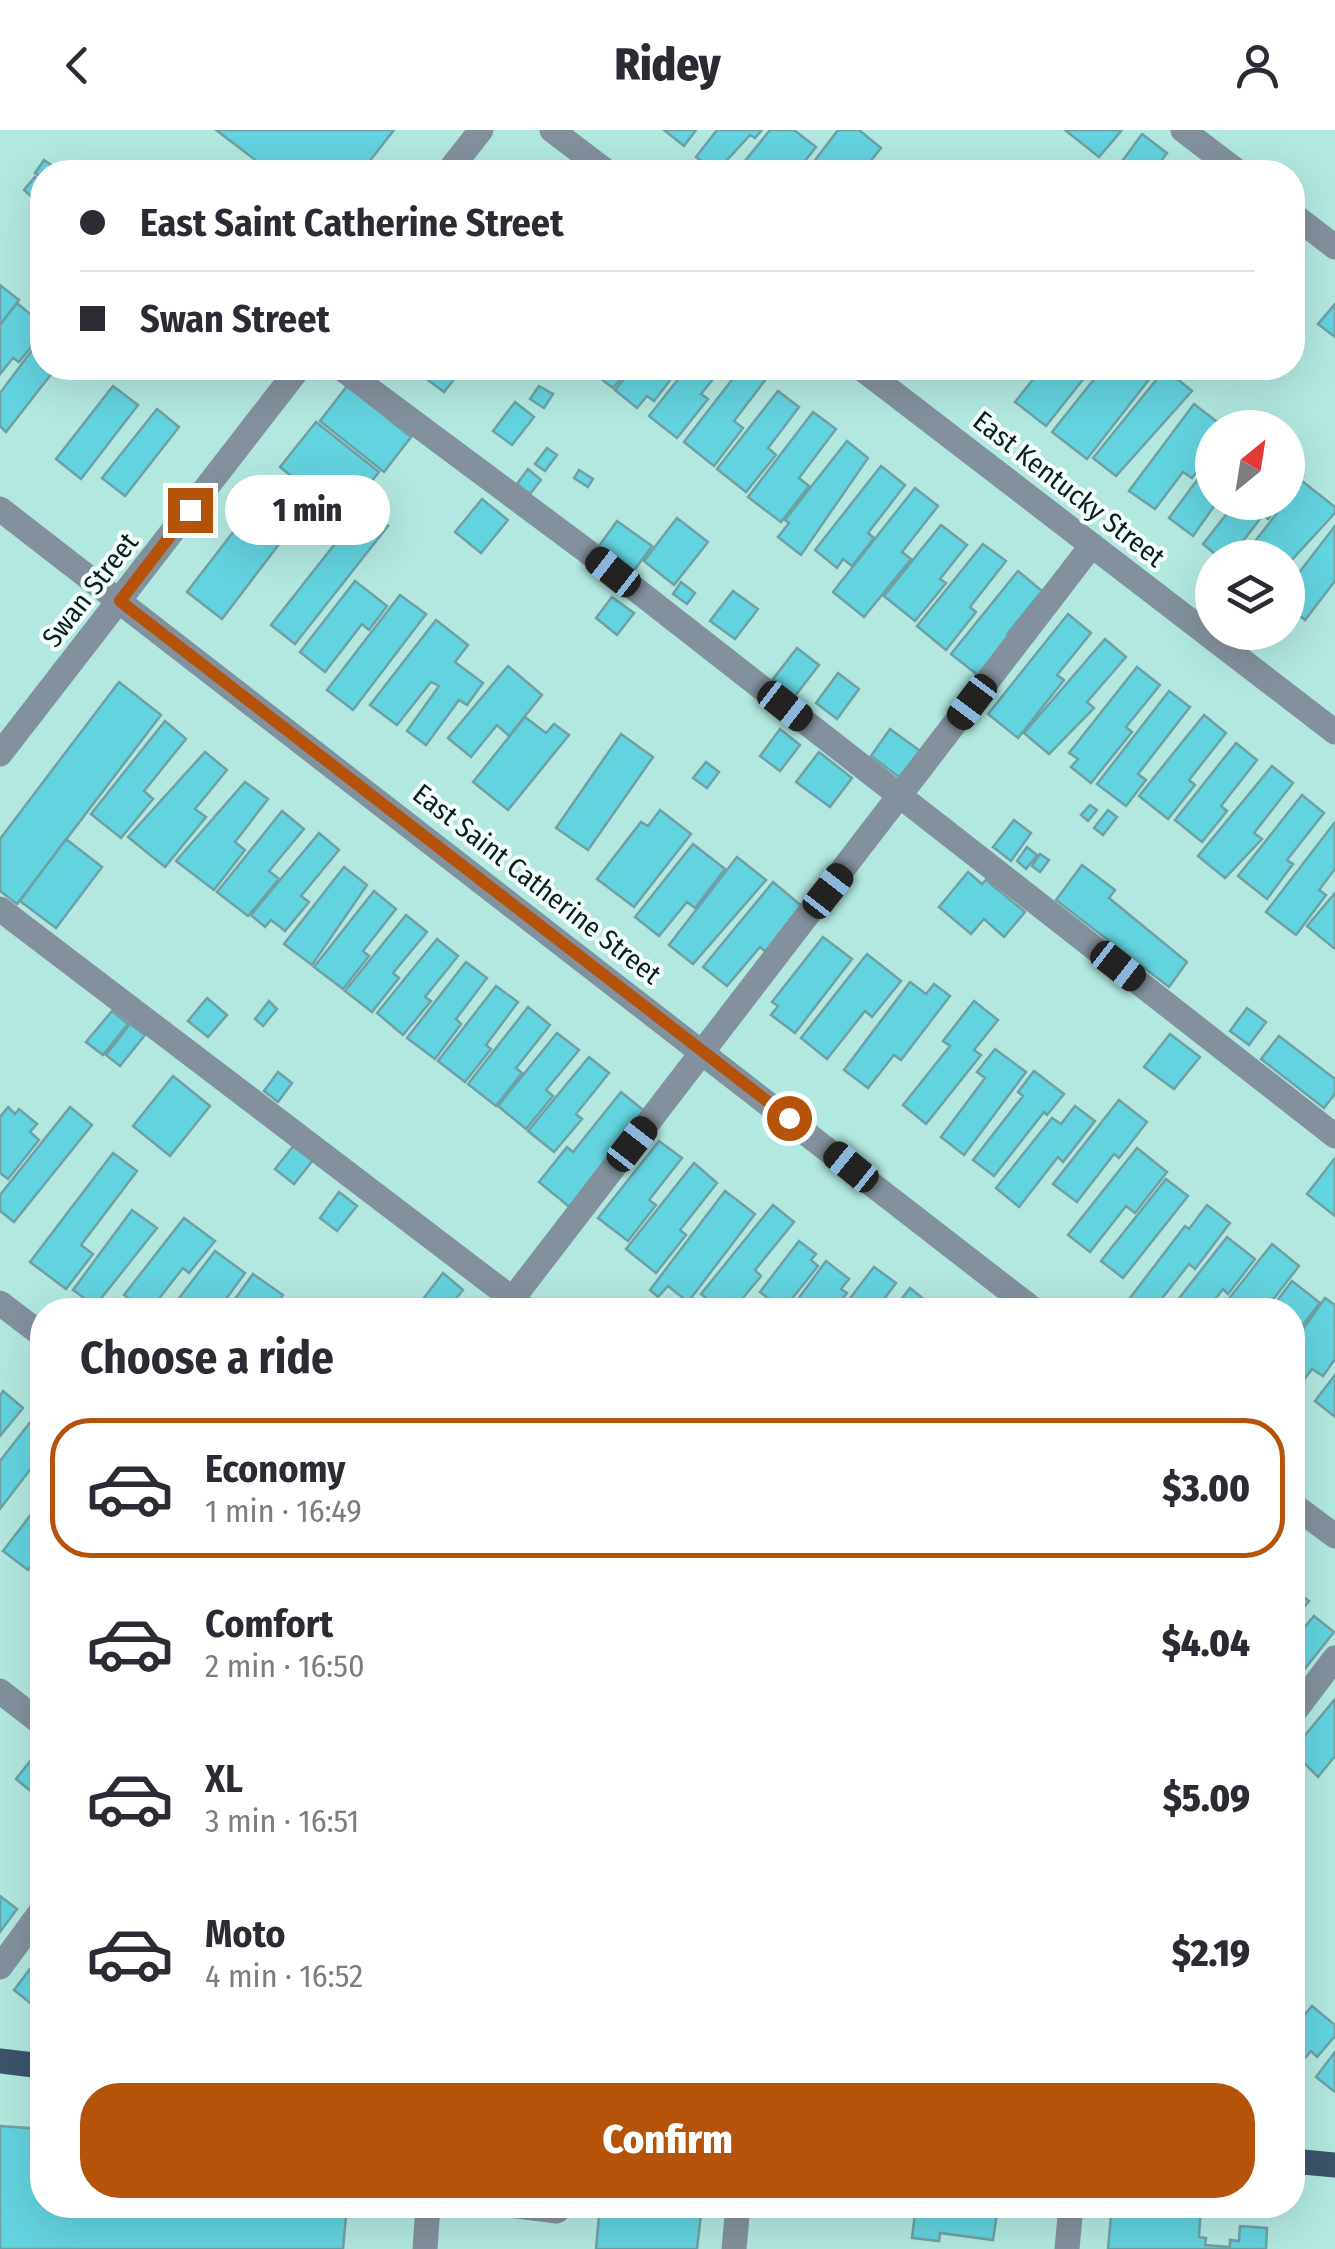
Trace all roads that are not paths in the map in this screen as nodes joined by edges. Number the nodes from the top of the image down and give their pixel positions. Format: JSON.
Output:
{"nodes":[{"id":1,"x":481,"y":130,"type":"edge"},
{"id":2,"x":552,"y":130,"type":"edge"},
{"id":3,"x":1183,"y":130,"type":"edge"},
{"id":4,"x":457,"y":160,"type":"edge"},
{"id":5,"x":591,"y":160,"type":"edge"},
{"id":6,"x":1222,"y":160,"type":"edge"},
{"id":7,"x":1305,"y":224,"type":"edge"},
{"id":8,"x":1335,"y":247,"type":"edge"},
{"id":9,"x":290,"y":380,"type":"edge"},
{"id":10,"x":357,"y":380,"type":"edge"},
{"id":11,"x":877,"y":380,"type":"edge"},
{"id":12,"x":0,"y":509,"type":"edge"},
{"id":13,"x":1092,"y":544,"type":"junction"},
{"id":14,"x":120,"y":601,"type":"junction"},
{"id":15,"x":1335,"y":732,"type":"edge"},
{"id":16,"x":0,"y":754,"type":"edge"},
{"id":17,"x":900,"y":796,"type":"junction"},
{"id":18,"x":0,"y":908,"type":"edge"},
{"id":19,"x":704,"y":1051,"type":"junction"},
{"id":20,"x":1335,"y":1136,"type":"edge"},
{"id":21,"x":504,"y":1298,"type":"edge"},
{"id":22,"x":520,"y":1298,"type":"edge"},
{"id":23,"x":1019,"y":1298,"type":"edge"},
{"id":24,"x":0,"y":1303,"type":"edge"},
{"id":25,"x":30,"y":1326,"type":"edge"},
{"id":26,"x":1305,"y":1514,"type":"edge"},
{"id":27,"x":1335,"y":1536,"type":"edge"},
{"id":28,"x":1335,"y":1658,"type":"edge"},
{"id":29,"x":0,"y":1691,"type":"edge"},
{"id":30,"x":1305,"y":1698,"type":"edge"},
{"id":31,"x":30,"y":1715,"type":"edge"},
{"id":32,"x":30,"y":1926,"type":"edge"},
{"id":33,"x":0,"y":1967,"type":"edge"},
{"id":34,"x":0,"y":2061,"type":"edge"},
{"id":35,"x":30,"y":2065,"type":"edge"},
{"id":36,"x":1305,"y":2163,"type":"edge"},
{"id":37,"x":1335,"y":2165,"type":"edge"},
{"id":38,"x":427,"y":2218,"type":"edge"},
{"id":39,"x":737,"y":2218,"type":"edge"},
{"id":40,"x":1070,"y":2218,"type":"edge"},
{"id":41,"x":424,"y":2249,"type":"edge"},
{"id":42,"x":734,"y":2249,"type":"edge"},
{"id":43,"x":1067,"y":2249,"type":"edge"}],
"edges":[{"from":1,"to":4,"type":"street"},
{"from":2,"to":5,"type":"street"},
{"from":3,"to":6,"type":"street"},
{"from":7,"to":8,"type":"street"},
{"from":9,"to":14,"type":"street","name":"Swan Street"},
{"from":10,"to":17,"type":"street"},
{"from":11,"to":13,"type":"street","name":"East Kentucky Street"},
{"from":12,"to":14,"type":"street","name":"East Saint Catherine Street"},
{"from":13,"to":15,"type":"street","name":"East Kentucky Street"},
{"from":13,"to":17,"type":"street"},
{"from":14,"to":16,"type":"street","name":"Swan Street"},
{"from":14,"to":19,"type":"street","name":"East Saint Catherine Street"},
{"from":17,"to":19,"type":"street"},
{"from":17,"to":20,"type":"street"},
{"from":18,"to":21,"type":"street"},
{"from":19,"to":22,"type":"street"},
{"from":19,"to":23,"type":"street","name":"East Saint Catherine Street"},
{"from":24,"to":25,"type":"street"},
{"from":26,"to":27,"type":"street"},
{"from":28,"to":30,"type":"street"},
{"from":29,"to":31,"type":"street"},
{"from":32,"to":33,"type":"street"},
{"from":34,"to":35,"type":"main road"},
{"from":36,"to":37,"type":"main road"},
{"from":38,"to":41,"type":"street"},
{"from":39,"to":42,"type":"street"},
{"from":40,"to":43,"type":"street"}]}
